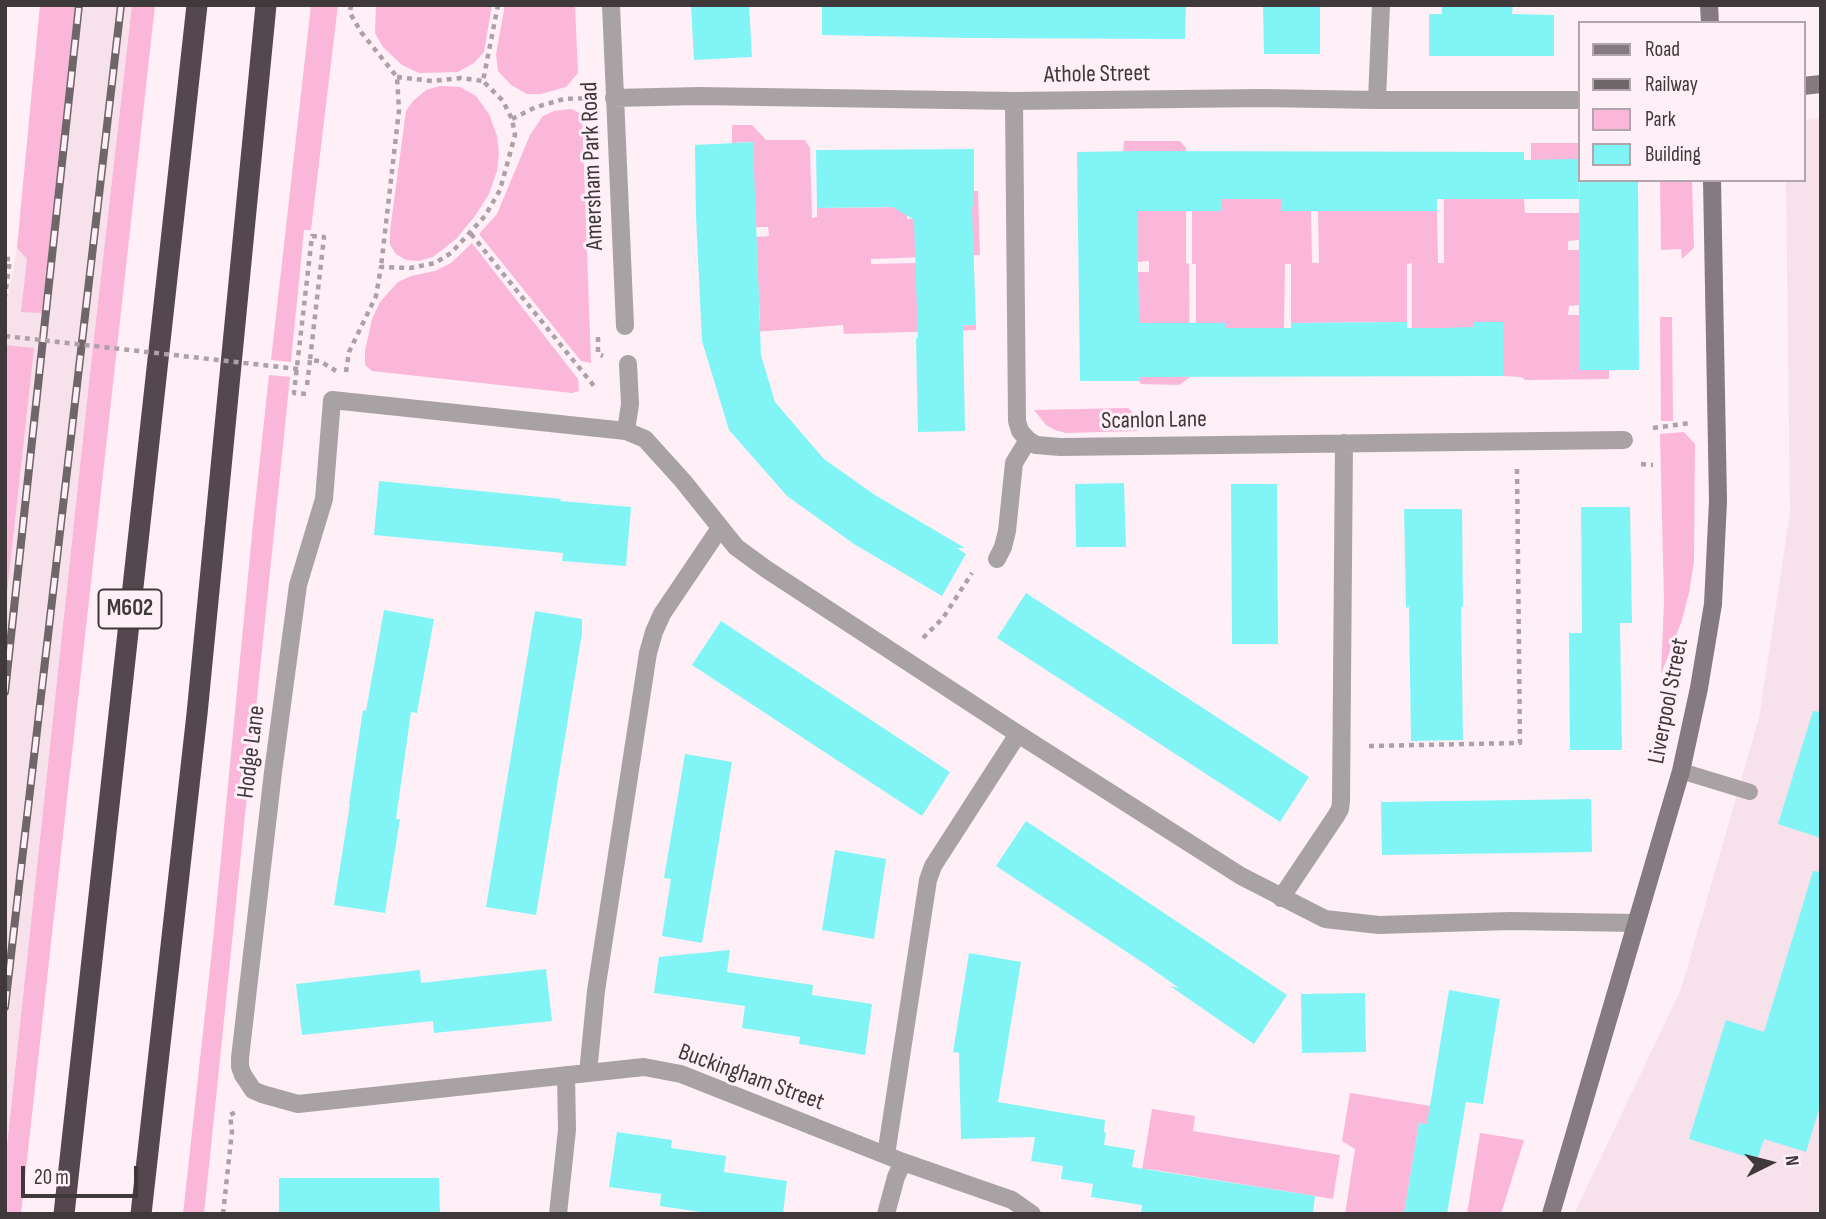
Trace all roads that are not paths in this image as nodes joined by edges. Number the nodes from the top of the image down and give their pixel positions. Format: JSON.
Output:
{"nodes":[{"id":1,"x":197,"y":5,"type":"edge"},
{"id":2,"x":266,"y":5,"type":"edge"},
{"id":3,"x":611,"y":5,"type":"edge"},
{"id":4,"x":1381,"y":5,"type":"edge"},
{"id":5,"x":614,"y":98,"type":"junction"},
{"id":6,"x":1377,"y":100,"type":"junction"},
{"id":7,"x":1577,"y":100,"type":"edge"},
{"id":8,"x":1014,"y":101,"type":"junction"},
{"id":9,"x":1712,"y":182,"type":"edge"},
{"id":10,"x":625,"y":326,"type":"dead end"},
{"id":11,"x":628,"y":364,"type":"dead end"},
{"id":12,"x":626,"y":431,"type":"junction"},
{"id":13,"x":1028,"y":440,"type":"junction"},
{"id":14,"x":1625,"y":440,"type":"dead end"},
{"id":15,"x":1344,"y":443,"type":"junction"},
{"id":16,"x":720,"y":528,"type":"junction"},
{"id":17,"x":996,"y":559,"type":"road end"},
{"id":18,"x":1018,"y":734,"type":"junction"},
{"id":19,"x":1681,"y":771,"type":"junction"},
{"id":20,"x":1750,"y":792,"type":"dead end"},
{"id":21,"x":1281,"y":898,"type":"junction"},
{"id":22,"x":1636,"y":923,"type":"junction"},
{"id":23,"x":588,"y":1073,"type":"junction"},
{"id":24,"x":566,"y":1075,"type":"junction"},
{"id":25,"x":272,"y":1096,"type":"joint"},
{"id":26,"x":886,"y":1155,"type":"junction"},
{"id":27,"x":903,"y":1162,"type":"junction"},
{"id":28,"x":64,"y":1214,"type":"edge"},
{"id":29,"x":141,"y":1214,"type":"edge"},
{"id":30,"x":558,"y":1214,"type":"edge"},
{"id":31,"x":886,"y":1214,"type":"edge"},
{"id":32,"x":1032,"y":1214,"type":"edge"},
{"id":33,"x":1551,"y":1214,"type":"edge"}],
"edges":[{"from":1,"to":28,"type":"highway","number":"M602"},
{"from":2,"to":29,"type":"highway"},
{"from":3,"to":5,"type":"street","name":"Amersham Park Road"},
{"from":4,"to":6,"type":"street"},
{"from":5,"to":8,"type":"street","name":"Athole Street"},
{"from":5,"to":10,"type":"street","name":"Amersham Park Road"},
{"from":6,"to":7,"type":"street","name":"Athole Street"},
{"from":6,"to":8,"type":"street","name":"Athole Street"},
{"from":8,"to":13,"type":"street"},
{"from":9,"to":19,"type":"street","name":"Liverpool Street"},
{"from":11,"to":12,"type":"street"},
{"from":12,"to":16,"type":"street"},
{"from":12,"to":25,"type":"street","name":"Hodge Lane"},
{"from":13,"to":15,"type":"street","name":"Scanlon Lane"},
{"from":13,"to":17,"type":"street"},
{"from":14,"to":15,"type":"street","name":"Scanlon Lane"},
{"from":15,"to":21,"type":"street"},
{"from":16,"to":18,"type":"street"},
{"from":16,"to":23,"type":"street"},
{"from":18,"to":21,"type":"street"},
{"from":18,"to":26,"type":"street"},
{"from":19,"to":20,"type":"lane"},
{"from":19,"to":22,"type":"street","name":"Liverpool Street"},
{"from":21,"to":22,"type":"street"},
{"from":22,"to":33,"type":"street","name":"Liverpool Street"},
{"from":23,"to":24,"type":"street","name":"Buckingham Street"},
{"from":23,"to":26,"type":"street","name":"Buckingham Street"},
{"from":24,"to":25,"type":"street","name":"Buckingham Street"},
{"from":24,"to":30,"type":"street"},
{"from":26,"to":27,"type":"street","name":"Buckingham Street"},
{"from":27,"to":31,"type":"street"},
{"from":27,"to":32,"type":"street","name":"Buckingham Street"}]}
